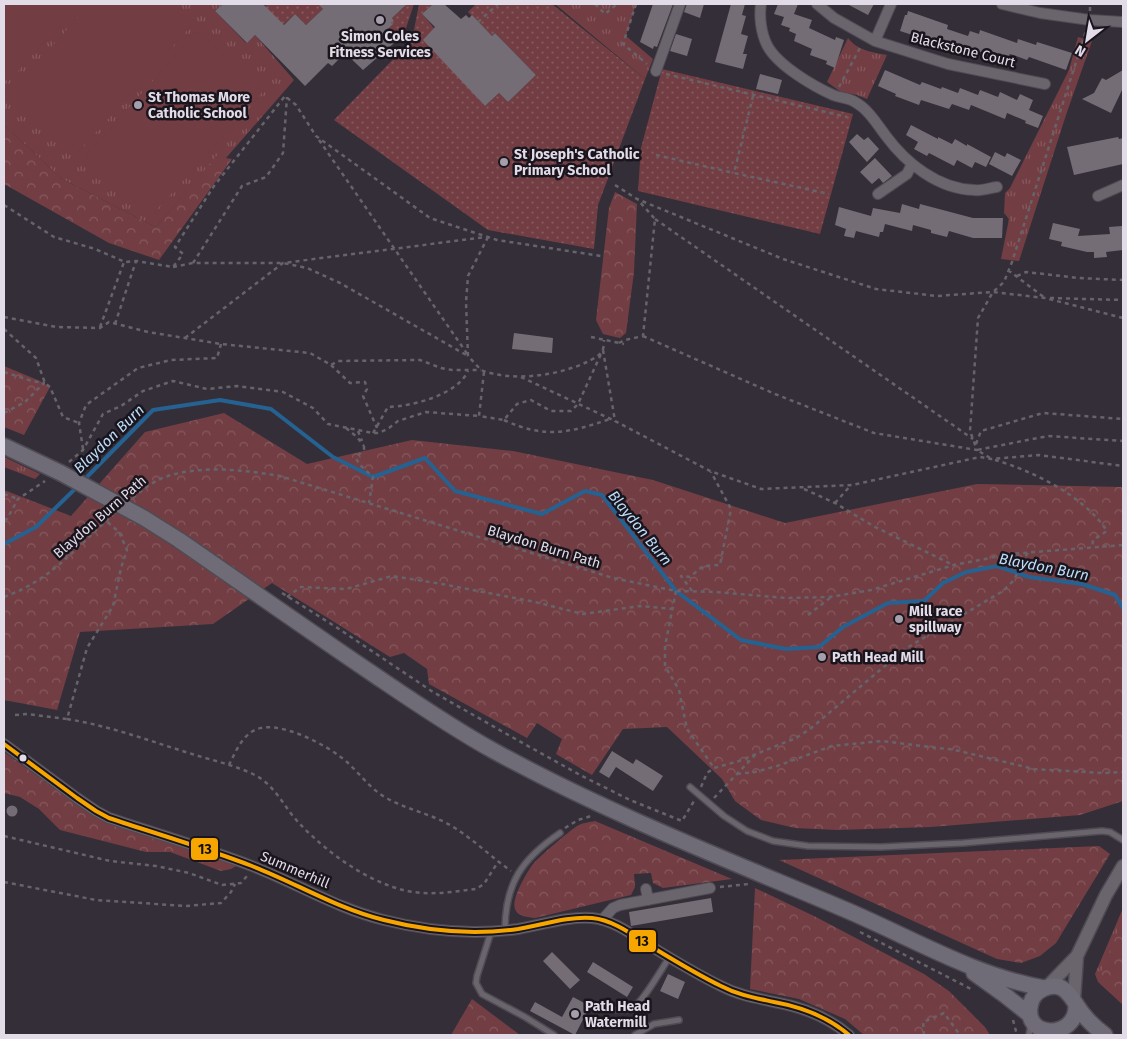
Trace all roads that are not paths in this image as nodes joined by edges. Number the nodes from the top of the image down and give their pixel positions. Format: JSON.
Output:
{"nodes":[{"id":1,"x":680,"y":4,"type":"edge"},
{"id":2,"x":762,"y":4,"type":"edge"},
{"id":3,"x":817,"y":4,"type":"edge"},
{"id":4,"x":891,"y":4,"type":"edge"},
{"id":5,"x":1002,"y":4,"type":"edge"},
{"id":6,"x":1123,"y":22,"type":"edge"},
{"id":7,"x":871,"y":39,"type":"junction"},
{"id":8,"x":659,"y":72,"type":"road end"},
{"id":9,"x":1045,"y":84,"type":"dead end"},
{"id":10,"x":912,"y":164,"type":"junction"},
{"id":11,"x":1123,"y":185,"type":"edge"},
{"id":12,"x":996,"y":187,"type":"dead end"},
{"id":13,"x":878,"y":194,"type":"dead end"},
{"id":14,"x":1098,"y":196,"type":"dead end"},
{"id":15,"x":4,"y":446,"type":"edge"},
{"id":16,"x":4,"y":744,"type":"edge"},
{"id":17,"x":690,"y":787,"type":"dead end"},
{"id":18,"x":560,"y":833,"type":"road end"},
{"id":19,"x":1123,"y":840,"type":"edge"},
{"id":20,"x":1123,"y":866,"type":"edge"},
{"id":21,"x":710,"y":888,"type":"road end"},
{"id":22,"x":602,"y":920,"type":"junction"},
{"id":23,"x":505,"y":930,"type":"junction"},
{"id":24,"x":491,"y":932,"type":"junction"},
{"id":25,"x":1077,"y":956,"type":"junction"},
{"id":26,"x":669,"y":957,"type":"junction"},
{"id":27,"x":958,"y":962,"type":"junction"},
{"id":28,"x":1046,"y":988,"type":"junction"},
{"id":29,"x":1075,"y":1003,"type":"junction"},
{"id":30,"x":598,"y":1004,"type":"dead end"},
{"id":31,"x":1031,"y":1017,"type":"junction"},
{"id":32,"x":679,"y":1020,"type":"dead end"},
{"id":33,"x":1059,"y":1033,"type":"edge"},
{"id":34,"x":554,"y":1035,"type":"edge"},
{"id":35,"x":635,"y":1035,"type":"edge"},
{"id":36,"x":849,"y":1035,"type":"edge"},
{"id":37,"x":1029,"y":1035,"type":"edge"},
{"id":38,"x":1078,"y":1035,"type":"edge"},
{"id":39,"x":1105,"y":1035,"type":"edge"}],
"edges":[{"from":1,"to":8,"type":"street"},
{"from":2,"to":10,"type":"street"},
{"from":3,"to":7,"type":"street","name":"Blackstone Court"},
{"from":4,"to":7,"type":"street"},
{"from":5,"to":6,"type":"street"},
{"from":7,"to":9,"type":"street","name":"Blackstone Court"},
{"from":10,"to":12,"type":"street"},
{"from":10,"to":13,"type":"street"},
{"from":11,"to":14,"type":"street"},
{"from":15,"to":27,"type":"main road","bridge":true},
{"from":16,"to":24,"type":"street","name":"Summerhill"},
{"from":17,"to":19,"type":"lane"},
{"from":18,"to":23,"type":"lane"},
{"from":20,"to":25,"type":"street"},
{"from":21,"to":22,"type":"street"},
{"from":22,"to":23,"type":"street","name":"Summerhill"},
{"from":22,"to":26,"type":"street"},
{"from":23,"to":24,"type":"street","name":"Summerhill"},
{"from":24,"to":34,"type":"lane"},
{"from":25,"to":28,"type":"street"},
{"from":25,"to":29,"type":"street"},
{"from":26,"to":30,"type":"lane"},
{"from":26,"to":36,"type":"street"},
{"from":27,"to":28,"type":"main road"},
{"from":27,"to":31,"type":"main road"},
{"from":28,"to":29,"type":"main road"},
{"from":28,"to":31,"type":"main road"},
{"from":29,"to":33,"type":"main road"},
{"from":29,"to":39,"type":"main road"},
{"from":31,"to":33,"type":"main road"},
{"from":31,"to":37,"type":"lane"},
{"from":32,"to":35,"type":"lane"},
{"from":33,"to":38,"type":"main road"}]}
